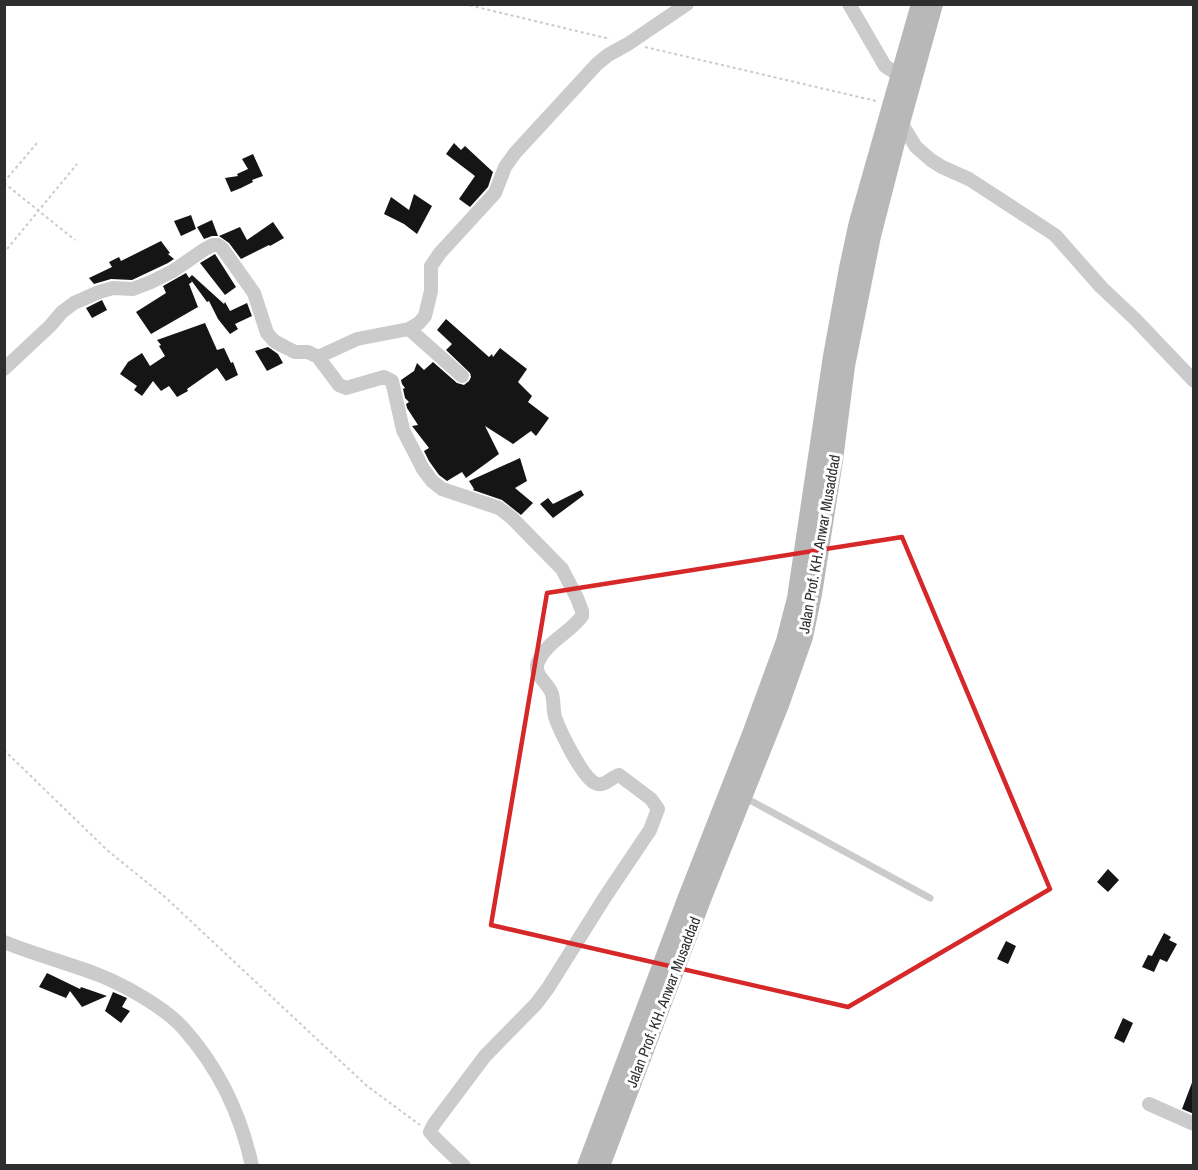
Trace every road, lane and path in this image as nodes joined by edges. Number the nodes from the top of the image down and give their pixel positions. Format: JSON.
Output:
{"nodes":[{"id":1,"x":464,"y":4,"type":"edge"},
{"id":2,"x":687,"y":4,"type":"edge"},
{"id":3,"x":849,"y":4,"type":"edge"},
{"id":4,"x":920,"y":4,"type":"edge"},
{"id":5,"x":934,"y":4,"type":"edge"},
{"id":6,"x":629,"y":43,"type":"junction"},
{"id":7,"x":899,"y":75,"type":"junction"},
{"id":8,"x":893,"y":115,"type":"junction"},
{"id":9,"x":37,"y":143,"type":"dead end"},
{"id":10,"x":77,"y":164,"type":"dead end"},
{"id":11,"x":4,"y":182,"type":"edge"},
{"id":12,"x":39,"y":211,"type":"junction"},
{"id":13,"x":75,"y":240,"type":"dead end"},
{"id":14,"x":7,"y":249,"type":"dead end"},
{"id":15,"x":409,"y":329,"type":"junction"},
{"id":16,"x":318,"y":357,"type":"junction"},
{"id":17,"x":4,"y":369,"type":"edge"},
{"id":18,"x":462,"y":376,"type":"dead end"},
{"id":19,"x":1194,"y":381,"type":"edge"},
{"id":20,"x":4,"y":750,"type":"edge"},
{"id":21,"x":741,"y":788,"type":"junction"},
{"id":22,"x":930,"y":898,"type":"dead end"},
{"id":23,"x":4,"y":942,"type":"edge"},
{"id":24,"x":664,"y":979,"type":"junction"},
{"id":25,"x":1149,"y":1104,"type":"dead end"},
{"id":26,"x":1194,"y":1124,"type":"edge"},
{"id":27,"x":430,"y":1132,"type":"junction"},
{"id":28,"x":252,"y":1166,"type":"edge"},
{"id":29,"x":464,"y":1166,"type":"edge"},
{"id":30,"x":586,"y":1166,"type":"edge"},
{"id":31,"x":601,"y":1166,"type":"edge"}],
"edges":[{"from":1,"to":6,"type":"path"},
{"from":2,"to":6,"type":"street"},
{"from":3,"to":7,"type":"street"},
{"from":4,"to":7,"type":"street","name":"Jalan Prof. KH. Anwar Musaddad"},
{"from":5,"to":8,"type":"street","name":"Jalan Prof. KH. Anwar Musaddad"},
{"from":6,"to":8,"type":"path"},
{"from":6,"to":15,"type":"street"},
{"from":7,"to":8,"type":"street","name":"Jalan Prof. KH. Anwar Musaddad"},
{"from":8,"to":19,"type":"street"},
{"from":8,"to":21,"type":"street","name":"Jalan Prof. KH. Anwar Musaddad"},
{"from":9,"to":11,"type":"path"},
{"from":10,"to":12,"type":"path"},
{"from":11,"to":12,"type":"path"},
{"from":12,"to":13,"type":"path"},
{"from":12,"to":14,"type":"path"},
{"from":15,"to":16,"type":"street"},
{"from":15,"to":18,"type":"street"},
{"from":16,"to":17,"type":"street"},
{"from":16,"to":27,"type":"street"},
{"from":20,"to":27,"type":"path"},
{"from":21,"to":22,"type":"lane"},
{"from":21,"to":24,"type":"street","name":"Jalan Prof. KH. Anwar Musaddad"},
{"from":23,"to":28,"type":"street"},
{"from":24,"to":30,"type":"street","name":"Jalan Prof. KH. Anwar Musaddad"},
{"from":24,"to":31,"type":"street","name":"Jalan Prof. KH. Anwar Musaddad"},
{"from":25,"to":26,"type":"street"},
{"from":27,"to":29,"type":"street"}]}
